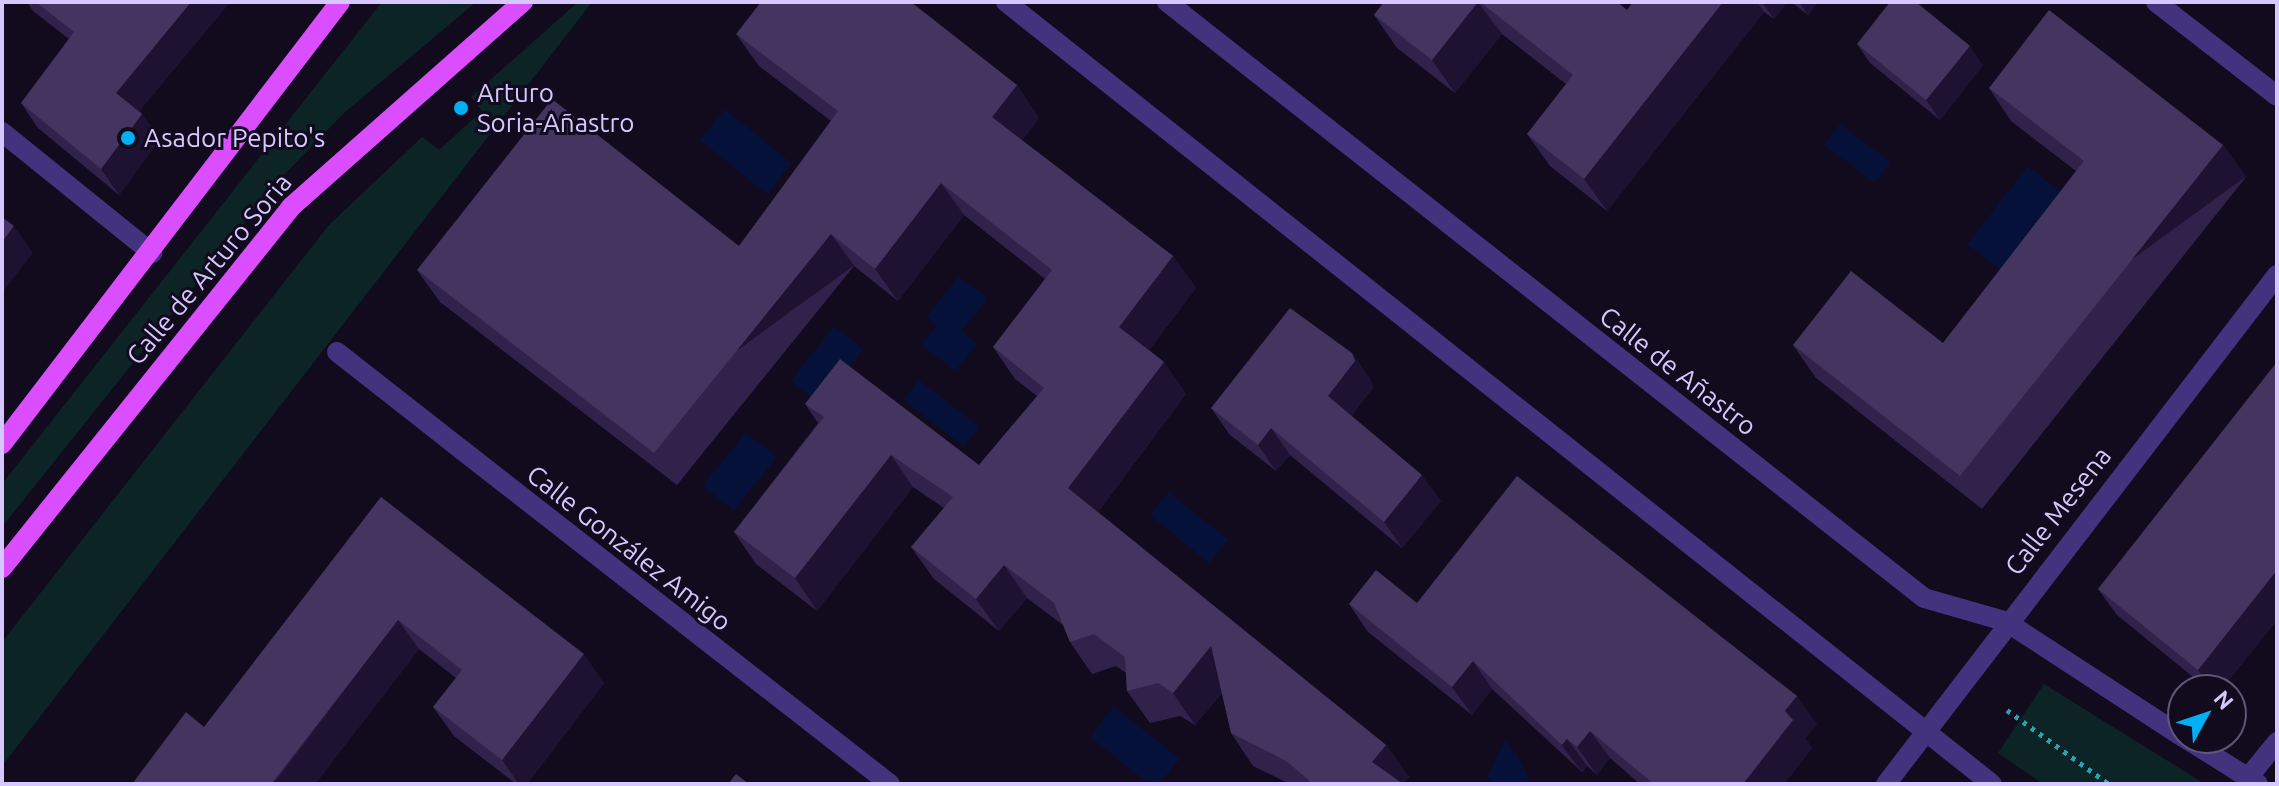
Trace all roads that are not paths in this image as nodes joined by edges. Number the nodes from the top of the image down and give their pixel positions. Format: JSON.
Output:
{"nodes":[{"id":1,"x":340,"y":2,"type":"edge"},
{"id":2,"x":1006,"y":2,"type":"edge"},
{"id":3,"x":1167,"y":2,"type":"edge"},
{"id":4,"x":2156,"y":2,"type":"edge"},
{"id":5,"x":521,"y":3,"type":"edge"},
{"id":6,"x":2277,"y":96,"type":"edge"},
{"id":7,"x":2,"y":132,"type":"edge"},
{"id":8,"x":152,"y":253,"type":"junction"},
{"id":9,"x":2277,"y":275,"type":"edge"},
{"id":10,"x":337,"y":352,"type":"dead end"},
{"id":11,"x":2,"y":444,"type":"edge"},
{"id":12,"x":2,"y":568,"type":"edge"},
{"id":13,"x":2005,"y":621,"type":"junction"},
{"id":14,"x":2167,"y":727,"type":"edge"},
{"id":15,"x":1922,"y":733,"type":"junction"},
{"id":16,"x":2277,"y":742,"type":"edge"},
{"id":17,"x":2209,"y":754,"type":"edge"},
{"id":18,"x":2253,"y":782,"type":"edge"},
{"id":19,"x":890,"y":784,"type":"edge"},
{"id":20,"x":1886,"y":784,"type":"edge"},
{"id":21,"x":1992,"y":784,"type":"edge"}],
"edges":[{"from":1,"to":8,"type":"main road","name":"Calle de Arturo Soria"},
{"from":2,"to":15,"type":"street"},
{"from":3,"to":13,"type":"street","name":"Calle de Añastro"},
{"from":4,"to":6,"type":"street"},
{"from":5,"to":12,"type":"main road","name":"Calle de Arturo Soria"},
{"from":7,"to":8,"type":"street"},
{"from":8,"to":11,"type":"main road","name":"Calle de Arturo Soria"},
{"from":9,"to":13,"type":"street","name":"Calle Mesena"},
{"from":10,"to":19,"type":"street","name":"Calle González Amigo"},
{"from":13,"to":14,"type":"street","name":"Calle de Añastro"},
{"from":13,"to":15,"type":"street","name":"Calle Mesena"},
{"from":15,"to":20,"type":"street","name":"Calle Mesena"},
{"from":15,"to":21,"type":"street"},
{"from":16,"to":18,"type":"street"},
{"from":17,"to":18,"type":"street","name":"Calle de Añastro"}]}
